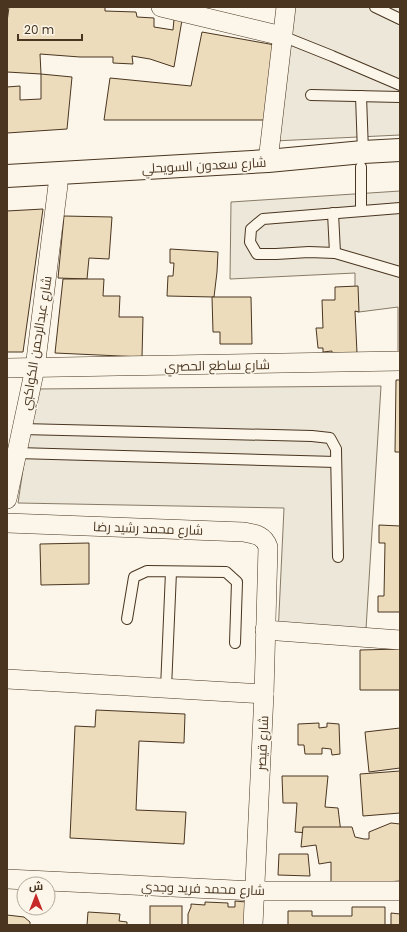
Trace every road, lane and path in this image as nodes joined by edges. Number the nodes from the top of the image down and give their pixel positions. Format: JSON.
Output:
{"nodes":[{"id":1,"x":161,"y":7,"type":"edge"},
{"id":2,"x":286,"y":7,"type":"edge"},
{"id":3,"x":375,"y":7,"type":"edge"},
{"id":4,"x":400,"y":19,"type":"edge"},
{"id":5,"x":282,"y":36,"type":"junction"},
{"id":6,"x":400,"y":85,"type":"edge"},
{"id":7,"x":311,"y":95,"type":"dead end"},
{"id":8,"x":361,"y":96,"type":"junction"},
{"id":9,"x":400,"y":97,"type":"edge"},
{"id":10,"x":400,"y":150,"type":"edge"},
{"id":11,"x":362,"y":160,"type":"junction"},
{"id":12,"x":268,"y":161,"type":"junction"},
{"id":13,"x":400,"y":164,"type":"edge"},
{"id":14,"x":7,"y":176,"type":"edge"},
{"id":15,"x":58,"y":185,"type":"junction"},
{"id":16,"x":7,"y":188,"type":"edge"},
{"id":17,"x":400,"y":208,"type":"edge"},
{"id":18,"x":361,"y":210,"type":"junction"},
{"id":19,"x":333,"y":213,"type":"junction"},
{"id":20,"x":335,"y":253,"type":"junction"},
{"id":21,"x":400,"y":272,"type":"edge"},
{"id":22,"x":400,"y":361,"type":"edge"},
{"id":23,"x":7,"y":368,"type":"edge"},
{"id":24,"x":35,"y":368,"type":"junction"},
{"id":25,"x":22,"y":429,"type":"junction"},
{"id":26,"x":17,"y":453,"type":"junction"},
{"id":27,"x":336,"y":462,"type":"junction"},
{"id":28,"x":7,"y":499,"type":"edge"},
{"id":29,"x":7,"y":523,"type":"edge"},
{"id":30,"x":338,"y":557,"type":"dead end"},
{"id":31,"x":268,"y":561,"type":"joint"},
{"id":32,"x":171,"y":572,"type":"junction"},
{"id":33,"x":128,"y":619,"type":"dead end"},
{"id":34,"x":265,"y":630,"type":"junction"},
{"id":35,"x":400,"y":640,"type":"edge"},
{"id":36,"x":235,"y":643,"type":"dead end"},
{"id":37,"x":7,"y":679,"type":"edge"},
{"id":38,"x":166,"y":688,"type":"junction"},
{"id":39,"x":264,"y":694,"type":"junction"},
{"id":40,"x":7,"y":879,"type":"edge"},
{"id":41,"x":255,"y":891,"type":"junction"},
{"id":42,"x":400,"y":891,"type":"edge"},
{"id":43,"x":253,"y":925,"type":"edge"}],
"edges":[{"from":1,"to":5,"type":"street"},
{"from":2,"to":5,"type":"street"},
{"from":3,"to":4,"type":"lane"},
{"from":5,"to":6,"type":"lane"},
{"from":5,"to":12,"type":"street"},
{"from":7,"to":8,"type":"lane"},
{"from":8,"to":9,"type":"lane"},
{"from":8,"to":11,"type":"lane"},
{"from":10,"to":11,"type":"main road","name":"شارع سعدون السويحلي"},
{"from":11,"to":12,"type":"main road","name":"شارع سعدون السويحلي"},
{"from":11,"to":13,"type":"main road","name":"شارع سعدون السويحلي"},
{"from":11,"to":15,"type":"main road","name":"شارع سعدون السويحلي"},
{"from":11,"to":18,"type":"lane"},
{"from":12,"to":14,"type":"main road","name":"شارع سعدون السويحلي"},
{"from":15,"to":16,"type":"main road","name":"شارع سعدون السويحلي"},
{"from":15,"to":24,"type":"street","name":"شارع عبدالرحمن الكواكبي"},
{"from":17,"to":18,"type":"lane"},
{"from":18,"to":19,"type":"lane"},
{"from":19,"to":20,"type":"lane"},
{"from":19,"to":20,"type":"lane"},
{"from":20,"to":21,"type":"lane"},
{"from":22,"to":24,"type":"street","name":"شارع ساطع الحصري"},
{"from":23,"to":24,"type":"street","name":"شارع ساطع الحصري"},
{"from":24,"to":25,"type":"street","name":"شارع عبدالرحمن الكواكبي"},
{"from":25,"to":26,"type":"street","name":"شارع عبدالرحمن الكواكبي"},
{"from":25,"to":27,"type":"lane"},
{"from":26,"to":27,"type":"lane"},
{"from":26,"to":28,"type":"street","name":"شارع عبدالرحمن الكواكبي"},
{"from":27,"to":30,"type":"lane"},
{"from":29,"to":31,"type":"street","name":"شارع محمد رشيد رضا"},
{"from":31,"to":34,"type":"street","name":"شارع قيصر"},
{"from":32,"to":33,"type":"lane"},
{"from":32,"to":36,"type":"lane"},
{"from":32,"to":38,"type":"lane"},
{"from":34,"to":35,"type":"street"},
{"from":34,"to":39,"type":"street","name":"شارع قيصر"},
{"from":37,"to":38,"type":"street"},
{"from":38,"to":39,"type":"street"},
{"from":39,"to":41,"type":"street","name":"شارع قيصر"},
{"from":40,"to":41,"type":"street","name":"شارع محمد فريد وجدي"},
{"from":41,"to":42,"type":"street","name":"شارع محمد فريد وجدي"},
{"from":41,"to":43,"type":"street","name":"شارع قيصر"}]}
